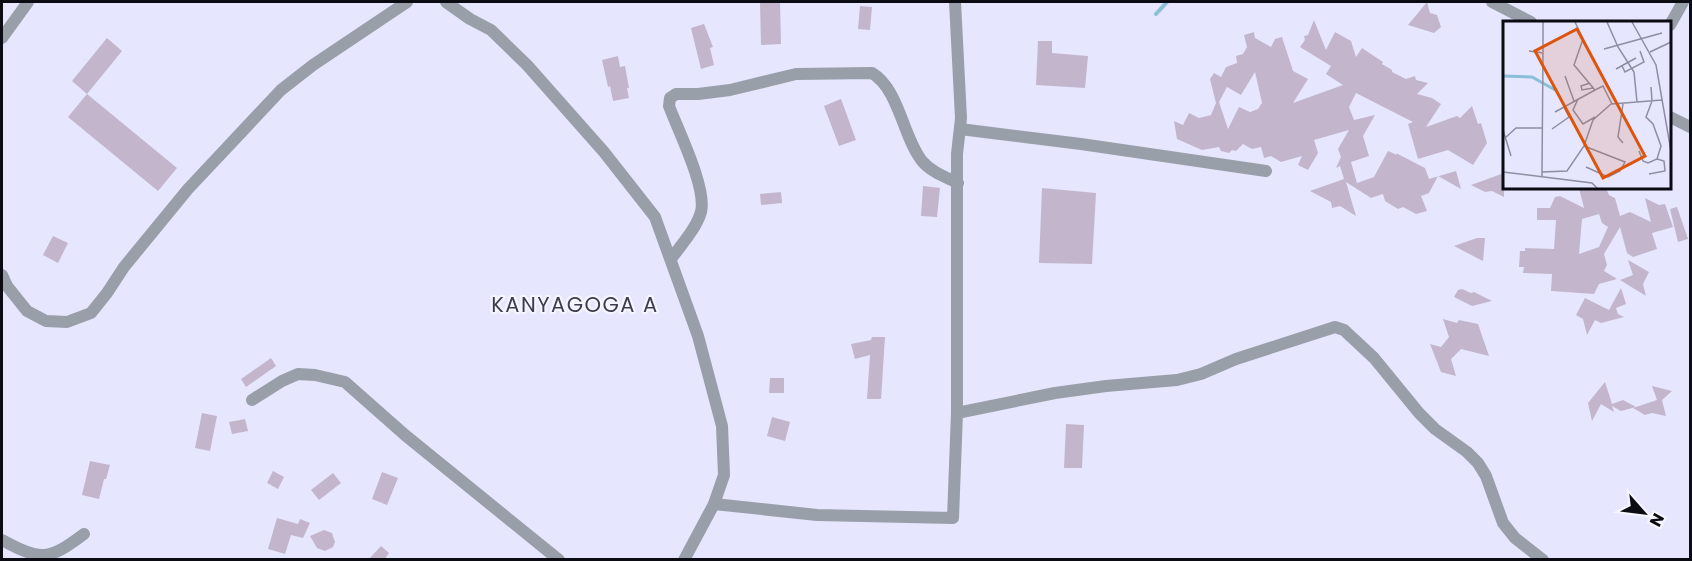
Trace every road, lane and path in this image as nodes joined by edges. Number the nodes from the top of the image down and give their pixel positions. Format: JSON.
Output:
{"nodes":[{"id":1,"x":28,"y":2,"type":"edge"},
{"id":2,"x":407,"y":2,"type":"edge"},
{"id":3,"x":446,"y":2,"type":"edge"},
{"id":4,"x":955,"y":2,"type":"edge"},
{"id":5,"x":1492,"y":2,"type":"edge"},
{"id":6,"x":1683,"y":2,"type":"edge"},
{"id":7,"x":1530,"y":21,"type":"edge"},
{"id":8,"x":1671,"y":23,"type":"edge"},
{"id":9,"x":2,"y":38,"type":"edge"},
{"id":10,"x":1671,"y":118,"type":"edge"},
{"id":11,"x":1690,"y":128,"type":"edge"},
{"id":12,"x":960,"y":129,"type":"junction"},
{"id":13,"x":1266,"y":171,"type":"dead end"},
{"id":14,"x":958,"y":183,"type":"junction"},
{"id":15,"x":670,"y":259,"type":"junction"},
{"id":16,"x":2,"y":275,"type":"edge"},
{"id":17,"x":252,"y":400,"type":"dead end"},
{"id":18,"x":957,"y":413,"type":"junction"},
{"id":19,"x":714,"y":504,"type":"junction"},
{"id":20,"x":84,"y":534,"type":"dead end"},
{"id":21,"x":2,"y":540,"type":"edge"},
{"id":22,"x":559,"y":560,"type":"edge"},
{"id":23,"x":684,"y":560,"type":"edge"},
{"id":24,"x":1543,"y":560,"type":"edge"}],
"edges":[{"from":1,"to":9,"type":"street"},
{"from":2,"to":16,"type":"street"},
{"from":3,"to":15,"type":"street"},
{"from":4,"to":12,"type":"street"},
{"from":5,"to":7,"type":"street"},
{"from":6,"to":8,"type":"street"},
{"from":10,"to":11,"type":"street"},
{"from":12,"to":13,"type":"street"},
{"from":12,"to":14,"type":"street"},
{"from":14,"to":15,"type":"street"},
{"from":14,"to":18,"type":"street"},
{"from":15,"to":19,"type":"street"},
{"from":17,"to":22,"type":"street"},
{"from":18,"to":19,"type":"street"},
{"from":18,"to":24,"type":"street"},
{"from":19,"to":23,"type":"street"},
{"from":20,"to":21,"type":"street"}]}
